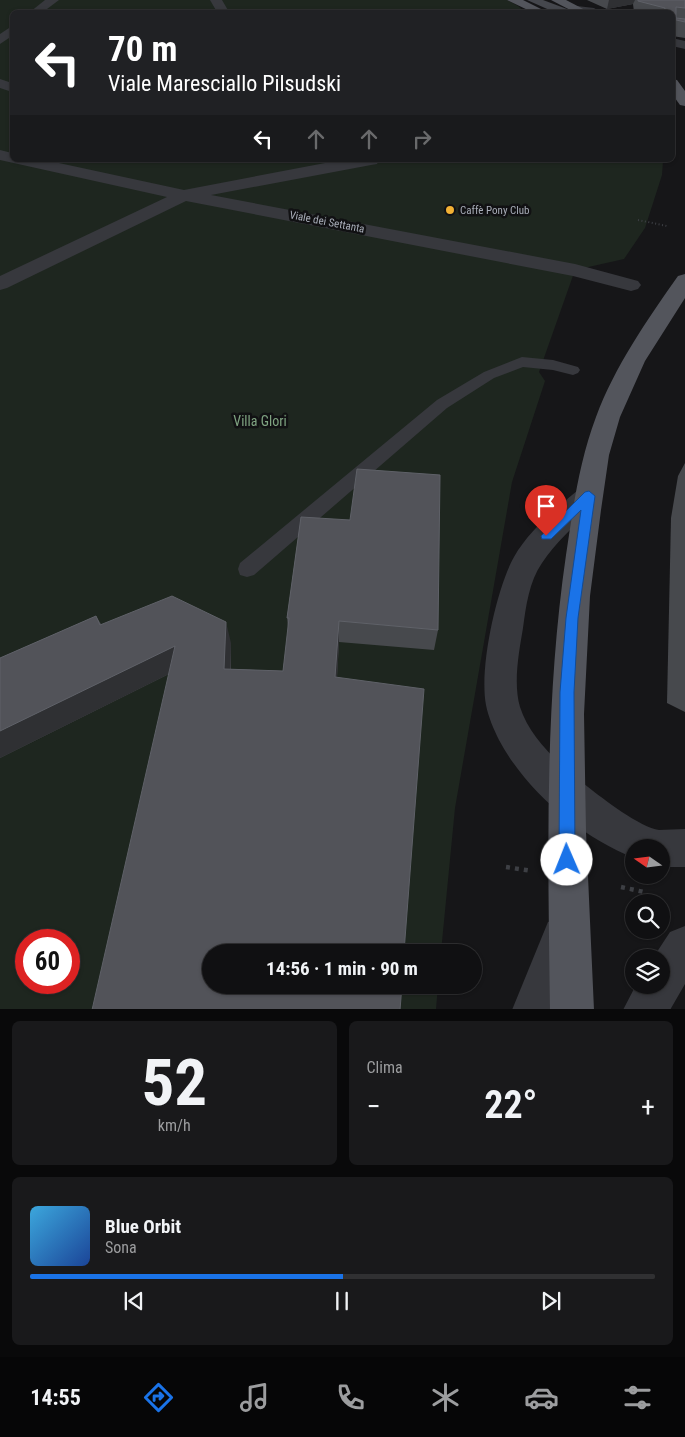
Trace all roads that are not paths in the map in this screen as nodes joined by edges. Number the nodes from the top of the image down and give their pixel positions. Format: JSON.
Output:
{"nodes":[{"id":1,"x":53,"y":0,"type":"edge"},
{"id":2,"x":557,"y":0,"type":"edge"},
{"id":3,"x":516,"y":1,"type":"edge"},
{"id":4,"x":536,"y":9,"type":"edge"},
{"id":5,"x":39,"y":10,"type":"edge"},
{"id":6,"x":578,"y":10,"type":"edge"},
{"id":7,"x":10,"y":32,"type":"edge"},
{"id":8,"x":0,"y":40,"type":"edge"},
{"id":9,"x":675,"y":87,"type":"edge"},
{"id":10,"x":685,"y":102,"type":"edge"},
{"id":11,"x":31,"y":162,"type":"edge"},
{"id":12,"x":360,"y":162,"type":"edge"},
{"id":13,"x":184,"y":195,"type":"junction"},
{"id":14,"x":685,"y":280,"type":"edge"},
{"id":15,"x":0,"y":284,"type":"edge"},
{"id":16,"x":631,"y":285,"type":"dead end"},
{"id":17,"x":573,"y":370,"type":"dead end"},
{"id":18,"x":589,"y":496,"type":"junction"},
{"id":19,"x":247,"y":568,"type":"dead end"},
{"id":20,"x":566,"y":792,"type":"junction"},
{"id":21,"x":632,"y":839,"type":"edge"},
{"id":22,"x":670,"y":848,"type":"edge"},
{"id":23,"x":685,"y":848,"type":"edge"},
{"id":24,"x":569,"y":922,"type":"junction"},
{"id":25,"x":685,"y":947,"type":"edge"},
{"id":26,"x":670,"y":969,"type":"edge"},
{"id":27,"x":655,"y":994,"type":"edge"},
{"id":28,"x":534,"y":1009,"type":"edge"},
{"id":29,"x":572,"y":1009,"type":"edge"},
{"id":30,"x":647,"y":1009,"type":"edge"}],
"edges":[{"from":1,"to":5,"type":"street"},
{"from":2,"to":6,"type":"main road"},
{"from":3,"to":4,"type":"main road"},
{"from":7,"to":8,"type":"street"},
{"from":9,"to":10,"type":"main road"},
{"from":11,"to":13,"type":"street","name":"Viale dei Settanta"},
{"from":12,"to":13,"type":"street"},
{"from":13,"to":15,"type":"street"},
{"from":13,"to":16,"type":"street","name":"Viale dei Settanta"},
{"from":14,"to":18,"type":"main road"},
{"from":17,"to":19,"type":"lane"},
{"from":18,"to":20,"type":"main road"},
{"from":18,"to":20,"type":"street"},
{"from":20,"to":21,"type":"street"},
{"from":20,"to":24,"type":"main road"},
{"from":22,"to":23,"type":"street"},
{"from":24,"to":28,"type":"street"},
{"from":24,"to":29,"type":"main road"},
{"from":25,"to":26,"type":"street"},
{"from":27,"to":30,"type":"street"}]}
